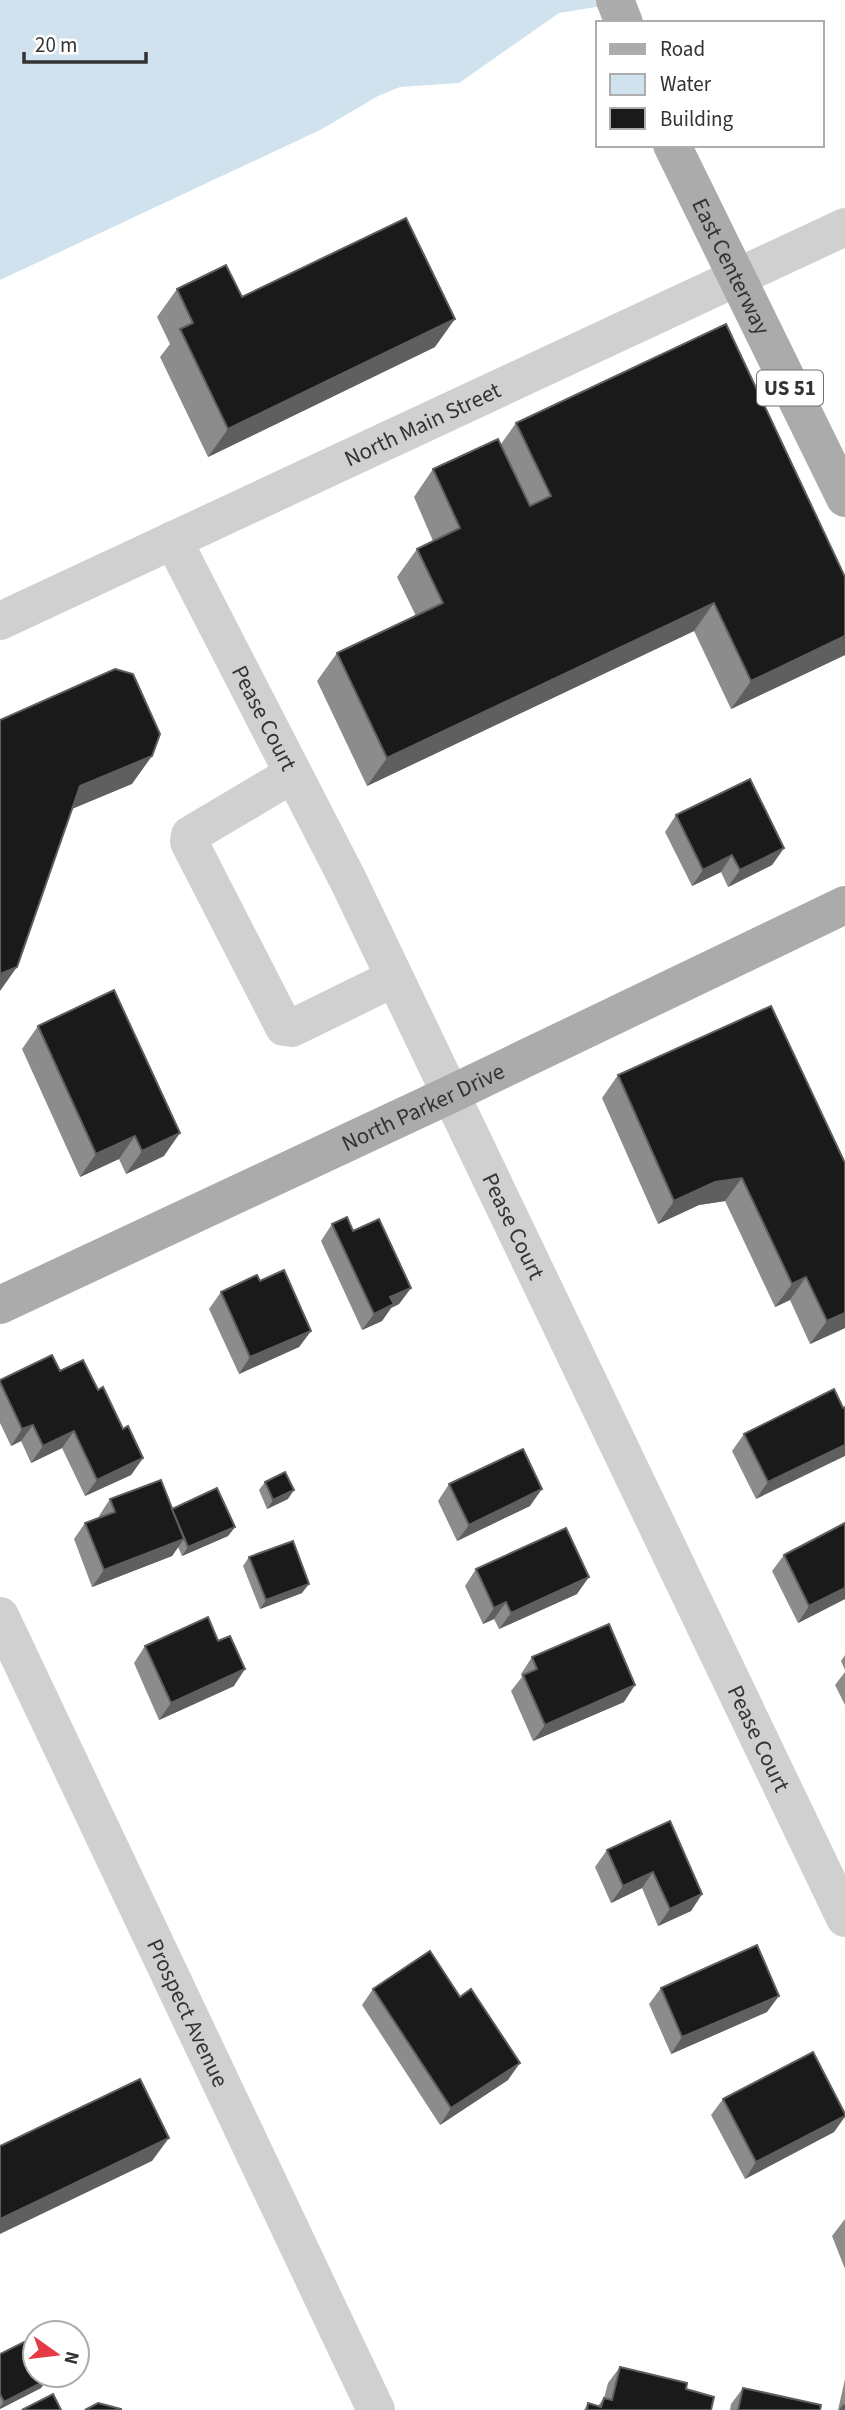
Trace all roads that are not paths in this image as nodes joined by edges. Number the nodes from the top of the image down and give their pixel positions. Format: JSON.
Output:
{"nodes":[{"id":1,"x":673,"y":147,"type":"edge"},
{"id":2,"x":845,"y":227,"type":"edge"},
{"id":3,"x":736,"y":278,"type":"junction"},
{"id":4,"x":845,"y":498,"type":"edge"},
{"id":5,"x":173,"y":540,"type":"junction"},
{"id":6,"x":0,"y":621,"type":"edge"},
{"id":7,"x":293,"y":774,"type":"junction"},
{"id":8,"x":845,"y":905,"type":"edge"},
{"id":9,"x":394,"y":978,"type":"junction"},
{"id":10,"x":449,"y":1095,"type":"junction"},
{"id":11,"x":0,"y":1304,"type":"edge"},
{"id":12,"x":0,"y":1616,"type":"edge"},
{"id":13,"x":845,"y":1918,"type":"edge"},
{"id":14,"x":376,"y":2410,"type":"edge"}],
"edges":[{"from":1,"to":3,"type":"main road","name":"East Centerway","number":"US 51"},
{"from":2,"to":3,"type":"street","name":"North Main Street"},
{"from":3,"to":4,"type":"main road","name":"East Centerway","number":"US 51"},
{"from":3,"to":5,"type":"street","name":"North Main Street"},
{"from":5,"to":6,"type":"street","name":"North Main Street"},
{"from":5,"to":7,"type":"street","name":"Pease Court"},
{"from":7,"to":9,"type":"street","name":"Pease Court"},
{"from":7,"to":9,"type":"street"},
{"from":8,"to":10,"type":"main road","name":"North Parker Drive"},
{"from":9,"to":10,"type":"street","name":"Pease Court"},
{"from":10,"to":11,"type":"main road","name":"North Parker Drive"},
{"from":10,"to":13,"type":"street","name":"Pease Court"},
{"from":12,"to":14,"type":"street","name":"Prospect Avenue"}]}
